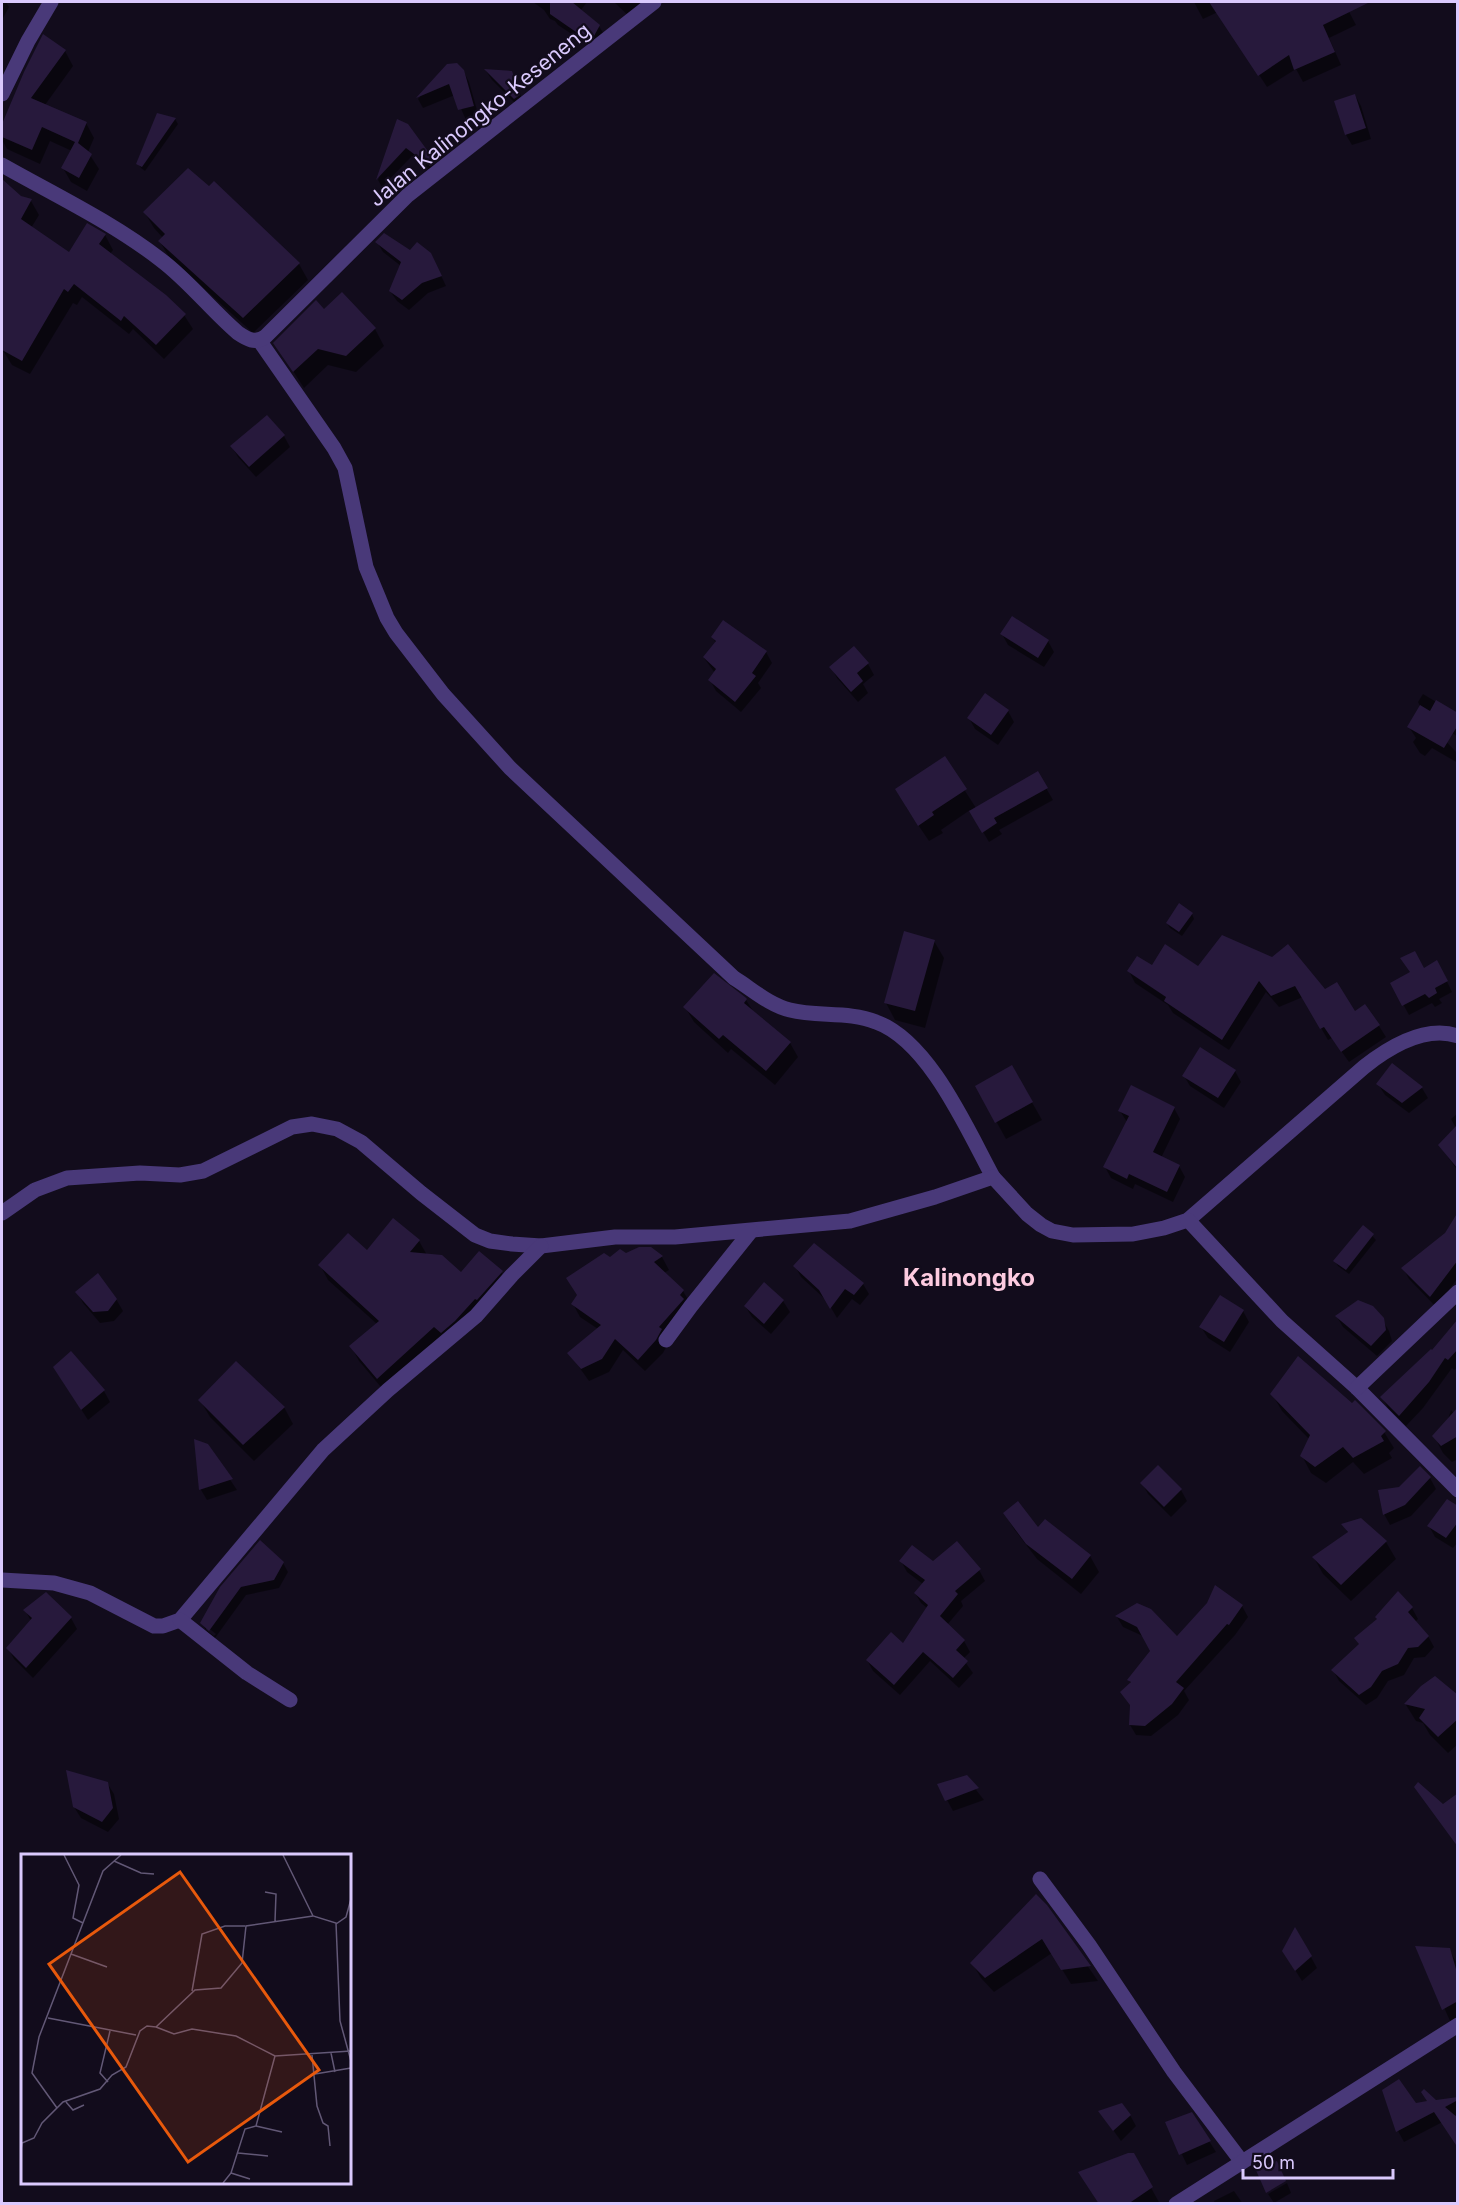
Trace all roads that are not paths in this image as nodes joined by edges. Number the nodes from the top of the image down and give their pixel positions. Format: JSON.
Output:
{"nodes":[{"id":1,"x":51,"y":2,"type":"edge"},
{"id":2,"x":654,"y":2,"type":"edge"},
{"id":3,"x":2,"y":94,"type":"edge"},
{"id":4,"x":2,"y":165,"type":"edge"},
{"id":5,"x":259,"y":340,"type":"junction"},
{"id":6,"x":1458,"y":1036,"type":"edge"},
{"id":7,"x":993,"y":1177,"type":"junction"},
{"id":8,"x":2,"y":1213,"type":"edge"},
{"id":9,"x":1188,"y":1220,"type":"junction"},
{"id":10,"x":751,"y":1231,"type":"junction"},
{"id":11,"x":540,"y":1246,"type":"junction"},
{"id":12,"x":1458,"y":1292,"type":"edge"},
{"id":13,"x":666,"y":1340,"type":"dead end"},
{"id":14,"x":1357,"y":1388,"type":"junction"},
{"id":15,"x":1458,"y":1490,"type":"edge"},
{"id":16,"x":2,"y":1580,"type":"edge"},
{"id":17,"x":180,"y":1620,"type":"junction"},
{"id":18,"x":290,"y":1700,"type":"dead end"},
{"id":19,"x":1040,"y":1879,"type":"dead end"},
{"id":20,"x":1458,"y":2025,"type":"edge"},
{"id":21,"x":1242,"y":2162,"type":"junction"},
{"id":22,"x":1176,"y":2204,"type":"edge"}],
"edges":[{"from":1,"to":3,"type":"street"},
{"from":2,"to":5,"type":"street","name":"Jalan Kalinongko-Keseneng"},
{"from":4,"to":5,"type":"street"},
{"from":5,"to":7,"type":"street"},
{"from":6,"to":9,"type":"street"},
{"from":7,"to":9,"type":"street"},
{"from":7,"to":10,"type":"street"},
{"from":8,"to":11,"type":"street"},
{"from":9,"to":14,"type":"street"},
{"from":10,"to":11,"type":"street"},
{"from":10,"to":13,"type":"street"},
{"from":11,"to":17,"type":"street"},
{"from":12,"to":14,"type":"street"},
{"from":14,"to":15,"type":"street"},
{"from":16,"to":17,"type":"street"},
{"from":17,"to":18,"type":"street"},
{"from":19,"to":21,"type":"street"},
{"from":20,"to":21,"type":"street"},
{"from":21,"to":22,"type":"street"}]}
